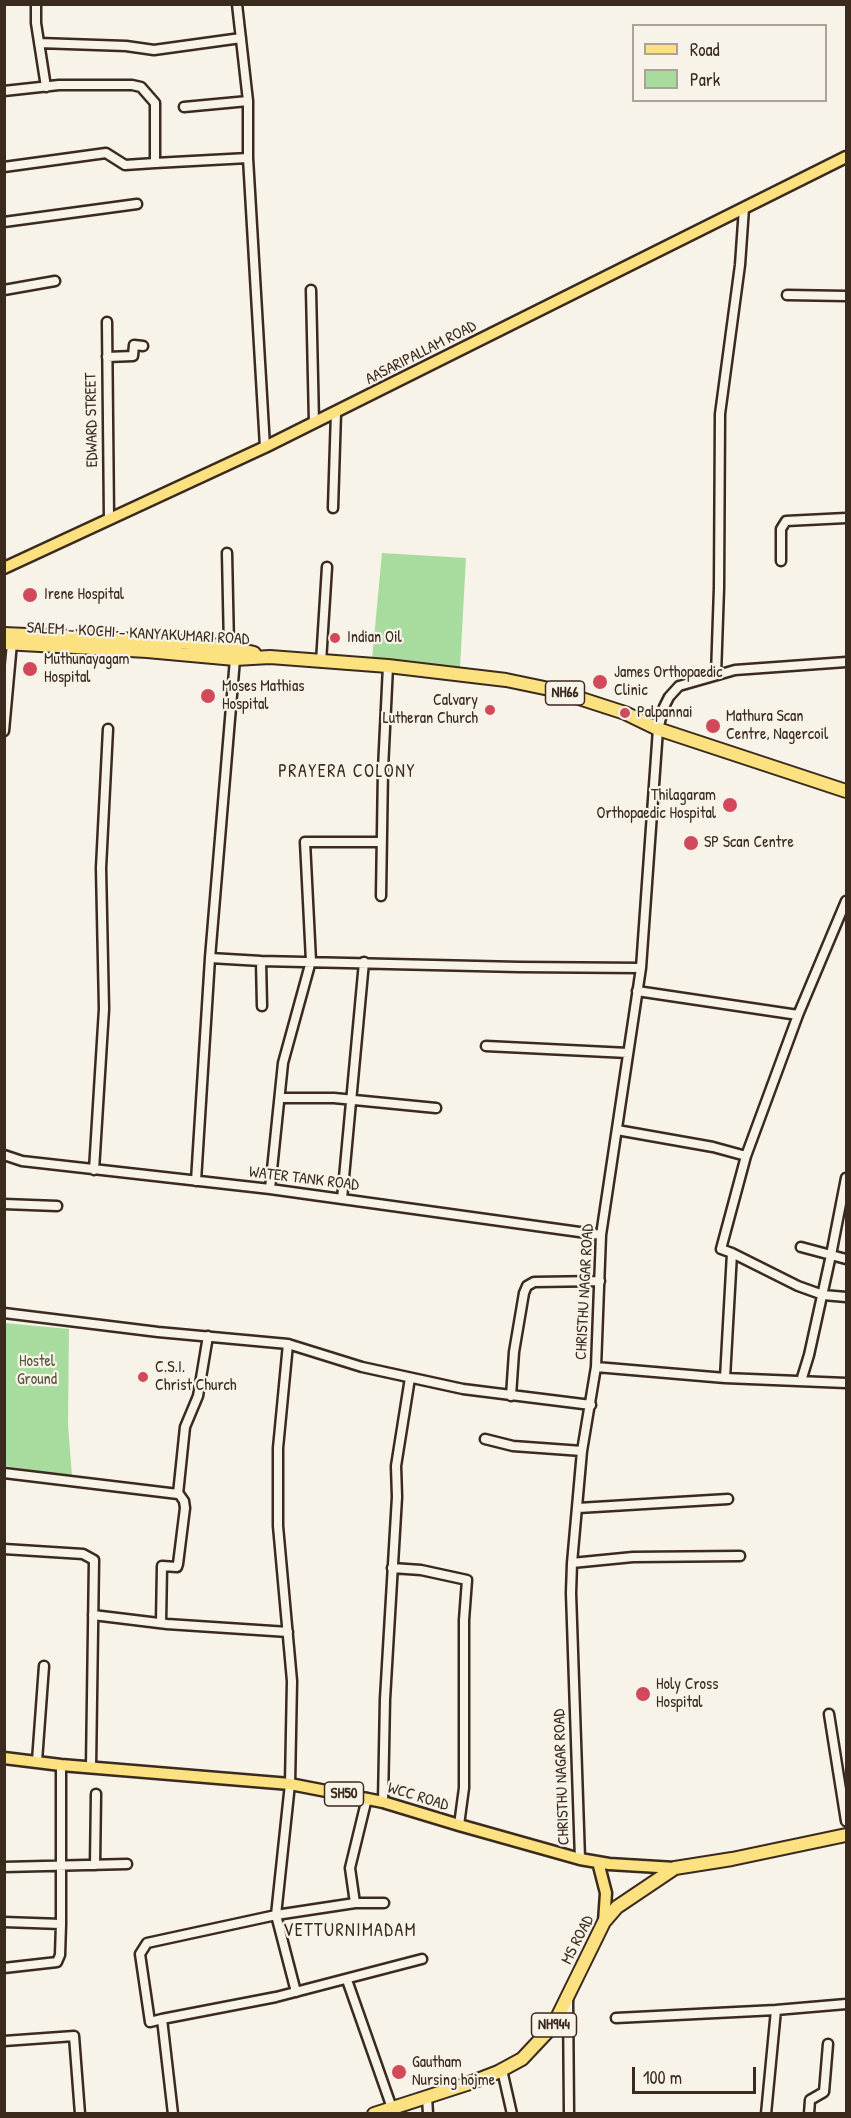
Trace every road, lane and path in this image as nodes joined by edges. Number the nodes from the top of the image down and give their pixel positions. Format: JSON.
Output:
{"nodes":[{"id":1,"x":36,"y":4,"type":"edge"},
{"id":2,"x":237,"y":4,"type":"edge"},
{"id":3,"x":241,"y":38,"type":"junction"},
{"id":4,"x":39,"y":43,"type":"junction"},
{"id":5,"x":46,"y":87,"type":"junction"},
{"id":6,"x":4,"y":91,"type":"edge"},
{"id":7,"x":248,"y":101,"type":"junction"},
{"id":8,"x":184,"y":107,"type":"dead end"},
{"id":9,"x":846,"y":157,"type":"edge"},
{"id":10,"x":248,"y":158,"type":"junction"},
{"id":11,"x":155,"y":163,"type":"junction"},
{"id":12,"x":4,"y":167,"type":"edge"},
{"id":13,"x":137,"y":204,"type":"dead end"},
{"id":14,"x":744,"y":208,"type":"junction"},
{"id":15,"x":4,"y":222,"type":"edge"},
{"id":16,"x":55,"y":281,"type":"dead end"},
{"id":17,"x":4,"y":290,"type":"edge"},
{"id":18,"x":311,"y":290,"type":"dead end"},
{"id":19,"x":787,"y":295,"type":"dead end"},
{"id":20,"x":846,"y":296,"type":"edge"},
{"id":21,"x":107,"y":322,"type":"dead end"},
{"id":22,"x":143,"y":346,"type":"dead end"},
{"id":23,"x":107,"y":357,"type":"junction"},
{"id":24,"x":336,"y":412,"type":"junction"},
{"id":25,"x":314,"y":423,"type":"junction"},
{"id":26,"x":265,"y":447,"type":"junction"},
{"id":27,"x":333,"y":508,"type":"dead end"},
{"id":28,"x":109,"y":518,"type":"junction"},
{"id":29,"x":846,"y":518,"type":"edge"},
{"id":30,"x":227,"y":553,"type":"dead end"},
{"id":31,"x":781,"y":561,"type":"dead end"},
{"id":32,"x":327,"y":567,"type":"dead end"},
{"id":33,"x":4,"y":568,"type":"edge"},
{"id":34,"x":7,"y":640,"type":"edge"},
{"id":35,"x":232,"y":653,"type":"junction"},
{"id":36,"x":321,"y":662,"type":"junction"},
{"id":37,"x":846,"y":662,"type":"edge"},
{"id":38,"x":388,"y":666,"type":"junction"},
{"id":39,"x":716,"y":675,"type":"junction"},
{"id":40,"x":108,"y":729,"type":"dead end"},
{"id":41,"x":658,"y":729,"type":"junction"},
{"id":42,"x":4,"y":731,"type":"edge"},
{"id":43,"x":846,"y":791,"type":"edge"},
{"id":44,"x":381,"y":842,"type":"junction"},
{"id":45,"x":381,"y":896,"type":"dead end"},
{"id":46,"x":846,"y":901,"type":"edge"},
{"id":47,"x":210,"y":958,"type":"junction"},
{"id":48,"x":261,"y":961,"type":"junction"},
{"id":49,"x":311,"y":961,"type":"junction"},
{"id":50,"x":364,"y":962,"type":"junction"},
{"id":51,"x":640,"y":968,"type":"junction"},
{"id":52,"x":637,"y":991,"type":"junction"},
{"id":53,"x":262,"y":1006,"type":"dead end"},
{"id":54,"x":798,"y":1015,"type":"junction"},
{"id":55,"x":486,"y":1046,"type":"dead end"},
{"id":56,"x":628,"y":1053,"type":"junction"},
{"id":57,"x":280,"y":1098,"type":"junction"},
{"id":58,"x":352,"y":1100,"type":"junction"},
{"id":59,"x":436,"y":1108,"type":"dead end"},
{"id":60,"x":617,"y":1130,"type":"junction"},
{"id":61,"x":4,"y":1155,"type":"edge"},
{"id":62,"x":747,"y":1156,"type":"junction"},
{"id":63,"x":94,"y":1170,"type":"junction"},
{"id":64,"x":846,"y":1178,"type":"edge"},
{"id":65,"x":196,"y":1181,"type":"junction"},
{"id":66,"x":270,"y":1189,"type":"junction"},
{"id":67,"x":342,"y":1198,"type":"junction"},
{"id":68,"x":4,"y":1204,"type":"edge"},
{"id":69,"x":57,"y":1206,"type":"dead end"},
{"id":70,"x":601,"y":1235,"type":"junction"},
{"id":71,"x":801,"y":1247,"type":"dead end"},
{"id":72,"x":732,"y":1253,"type":"junction"},
{"id":73,"x":831,"y":1255,"type":"junction"},
{"id":74,"x":846,"y":1258,"type":"edge"},
{"id":75,"x":600,"y":1281,"type":"junction"},
{"id":76,"x":823,"y":1295,"type":"junction"},
{"id":77,"x":846,"y":1297,"type":"edge"},
{"id":78,"x":4,"y":1313,"type":"edge"},
{"id":79,"x":208,"y":1336,"type":"junction"},
{"id":80,"x":288,"y":1344,"type":"junction"},
{"id":81,"x":596,"y":1367,"type":"junction"},
{"id":82,"x":410,"y":1378,"type":"junction"},
{"id":83,"x":725,"y":1378,"type":"junction"},
{"id":84,"x":801,"y":1381,"type":"junction"},
{"id":85,"x":846,"y":1383,"type":"edge"},
{"id":86,"x":511,"y":1396,"type":"junction"},
{"id":87,"x":591,"y":1405,"type":"junction"},
{"id":88,"x":485,"y":1439,"type":"dead end"},
{"id":89,"x":582,"y":1452,"type":"junction"},
{"id":90,"x":4,"y":1473,"type":"edge"},
{"id":91,"x":179,"y":1494,"type":"junction"},
{"id":92,"x":728,"y":1499,"type":"dead end"},
{"id":93,"x":578,"y":1508,"type":"junction"},
{"id":94,"x":4,"y":1549,"type":"edge"},
{"id":95,"x":740,"y":1556,"type":"dead end"},
{"id":96,"x":572,"y":1563,"type":"junction"},
{"id":97,"x":392,"y":1568,"type":"junction"},
{"id":98,"x":93,"y":1614,"type":"junction"},
{"id":99,"x":161,"y":1623,"type":"junction"},
{"id":100,"x":288,"y":1632,"type":"junction"},
{"id":101,"x":44,"y":1666,"type":"dead end"},
{"id":102,"x":830,"y":1714,"type":"dead end"},
{"id":103,"x":4,"y":1758,"type":"edge"},
{"id":104,"x":37,"y":1761,"type":"junction"},
{"id":105,"x":61,"y":1765,"type":"junction"},
{"id":106,"x":90,"y":1767,"type":"junction"},
{"id":107,"x":290,"y":1784,"type":"junction"},
{"id":108,"x":96,"y":1794,"type":"dead end"},
{"id":109,"x":367,"y":1798,"type":"junction"},
{"id":110,"x":383,"y":1802,"type":"junction"},
{"id":111,"x":846,"y":1821,"type":"edge"},
{"id":112,"x":459,"y":1825,"type":"junction"},
{"id":113,"x":846,"y":1835,"type":"edge"},
{"id":114,"x":580,"y":1859,"type":"junction"},
{"id":115,"x":598,"y":1862,"type":"junction"},
{"id":116,"x":127,"y":1864,"type":"dead end"},
{"id":117,"x":95,"y":1865,"type":"junction"},
{"id":118,"x":61,"y":1866,"type":"junction"},
{"id":119,"x":4,"y":1867,"type":"edge"},
{"id":120,"x":675,"y":1868,"type":"junction"},
{"id":121,"x":384,"y":1903,"type":"dead end"},
{"id":122,"x":355,"y":1904,"type":"junction"},
{"id":123,"x":276,"y":1915,"type":"junction"},
{"id":124,"x":4,"y":1922,"type":"edge"},
{"id":125,"x":604,"y":1922,"type":"junction"},
{"id":126,"x":61,"y":1924,"type":"junction"},
{"id":127,"x":422,"y":1959,"type":"dead end"},
{"id":128,"x":4,"y":1968,"type":"edge"},
{"id":129,"x":347,"y":1980,"type":"junction"},
{"id":130,"x":296,"y":1992,"type":"junction"},
{"id":131,"x":568,"y":1997,"type":"junction"},
{"id":132,"x":846,"y":2004,"type":"edge"},
{"id":133,"x":776,"y":2010,"type":"junction"},
{"id":134,"x":616,"y":2018,"type":"dead end"},
{"id":135,"x":162,"y":2019,"type":"junction"},
{"id":136,"x":4,"y":2041,"type":"edge"},
{"id":137,"x":828,"y":2044,"type":"dead end"},
{"id":138,"x":502,"y":2070,"type":"junction"},
{"id":139,"x":427,"y":2097,"type":"junction"},
{"id":140,"x":392,"y":2108,"type":"junction"},
{"id":141,"x":80,"y":2114,"type":"edge"},
{"id":142,"x":173,"y":2114,"type":"edge"},
{"id":143,"x":374,"y":2114,"type":"edge"},
{"id":144,"x":428,"y":2114,"type":"edge"},
{"id":145,"x":512,"y":2114,"type":"edge"},
{"id":146,"x":569,"y":2114,"type":"edge"},
{"id":147,"x":766,"y":2114,"type":"edge"},
{"id":148,"x":808,"y":2114,"type":"edge"}],
"edges":[{"from":1,"to":4,"type":"street"},
{"from":2,"to":3,"type":"street"},
{"from":3,"to":4,"type":"street"},
{"from":3,"to":7,"type":"street"},
{"from":4,"to":5,"type":"street"},
{"from":5,"to":6,"type":"street"},
{"from":5,"to":11,"type":"street"},
{"from":7,"to":8,"type":"street"},
{"from":7,"to":10,"type":"street"},
{"from":9,"to":14,"type":"main road","name":"AASARIPALLAM ROAD"},
{"from":10,"to":11,"type":"street"},
{"from":10,"to":26,"type":"street"},
{"from":11,"to":12,"type":"street"},
{"from":13,"to":15,"type":"street"},
{"from":14,"to":24,"type":"main road","name":"AASARIPALLAM ROAD"},
{"from":14,"to":39,"type":"street"},
{"from":16,"to":17,"type":"street"},
{"from":18,"to":25,"type":"street"},
{"from":19,"to":20,"type":"street"},
{"from":21,"to":23,"type":"street","name":"EDWARD STREET"},
{"from":22,"to":23,"type":"street"},
{"from":23,"to":28,"type":"street","name":"EDWARD STREET"},
{"from":24,"to":25,"type":"main road","name":"AASARIPALLAM ROAD"},
{"from":24,"to":27,"type":"street"},
{"from":25,"to":26,"type":"main road","name":"AASARIPALLAM ROAD"},
{"from":26,"to":28,"type":"main road","name":"AASARIPALLAM ROAD"},
{"from":28,"to":33,"type":"main road","name":"AASARIPALLAM ROAD"},
{"from":29,"to":31,"type":"street"},
{"from":30,"to":35,"type":"street"},
{"from":32,"to":36,"type":"street"},
{"from":34,"to":35,"type":"highway","name":"SALEM - KOCHI - KANYAKUMARI ROAD","number":"NH66"},
{"from":34,"to":42,"type":"street"},
{"from":35,"to":36,"type":"highway","name":"SALEM - KOCHI - KANYAKUMARI ROAD","number":"NH66"},
{"from":35,"to":47,"type":"street"},
{"from":36,"to":38,"type":"highway","name":"SALEM - KOCHI - KANYAKUMARI ROAD","number":"NH66"},
{"from":37,"to":39,"type":"street","name":"CHRISTHU NAGAR ROAD"},
{"from":38,"to":41,"type":"highway","name":"SALEM - KOCHI - KANYAKUMARI ROAD","number":"NH66"},
{"from":38,"to":44,"type":"street"},
{"from":39,"to":41,"type":"street","name":"CHRISTHU NAGAR ROAD"},
{"from":40,"to":63,"type":"street"},
{"from":41,"to":43,"type":"highway","name":"SALEM - KOCHI - KANYAKUMARI ROAD","number":"NH66"},
{"from":41,"to":51,"type":"street","name":"CHRISTHU NAGAR ROAD"},
{"from":44,"to":45,"type":"street"},
{"from":44,"to":49,"type":"street"},
{"from":46,"to":54,"type":"street"},
{"from":47,"to":48,"type":"street"},
{"from":47,"to":65,"type":"street"},
{"from":48,"to":49,"type":"street"},
{"from":48,"to":53,"type":"street"},
{"from":49,"to":50,"type":"street"},
{"from":49,"to":57,"type":"street"},
{"from":50,"to":51,"type":"street"},
{"from":50,"to":58,"type":"street"},
{"from":51,"to":52,"type":"street","name":"CHRISTHU NAGAR ROAD"},
{"from":52,"to":54,"type":"street"},
{"from":52,"to":56,"type":"street","name":"CHRISTHU NAGAR ROAD"},
{"from":54,"to":62,"type":"street"},
{"from":55,"to":56,"type":"street"},
{"from":56,"to":60,"type":"street","name":"CHRISTHU NAGAR ROAD"},
{"from":57,"to":58,"type":"street"},
{"from":57,"to":66,"type":"street"},
{"from":58,"to":59,"type":"street"},
{"from":58,"to":67,"type":"street"},
{"from":60,"to":62,"type":"street"},
{"from":60,"to":70,"type":"street","name":"CHRISTHU NAGAR ROAD"},
{"from":61,"to":63,"type":"street","name":"WATER TANK ROAD"},
{"from":62,"to":72,"type":"street"},
{"from":63,"to":65,"type":"street","name":"WATER TANK ROAD"},
{"from":64,"to":73,"type":"street"},
{"from":65,"to":66,"type":"street","name":"WATER TANK ROAD"},
{"from":66,"to":67,"type":"street","name":"WATER TANK ROAD"},
{"from":67,"to":70,"type":"street","name":"WATER TANK ROAD"},
{"from":68,"to":69,"type":"street"},
{"from":70,"to":75,"type":"street","name":"CHRISTHU NAGAR ROAD"},
{"from":71,"to":73,"type":"street"},
{"from":72,"to":76,"type":"street"},
{"from":72,"to":83,"type":"street"},
{"from":73,"to":74,"type":"street"},
{"from":73,"to":76,"type":"street"},
{"from":75,"to":81,"type":"street","name":"CHRISTHU NAGAR ROAD"},
{"from":75,"to":86,"type":"street"},
{"from":76,"to":77,"type":"street"},
{"from":76,"to":84,"type":"street"},
{"from":78,"to":79,"type":"street"},
{"from":79,"to":80,"type":"street"},
{"from":79,"to":91,"type":"street"},
{"from":80,"to":82,"type":"street"},
{"from":80,"to":100,"type":"street"},
{"from":81,"to":83,"type":"street"},
{"from":81,"to":87,"type":"street","name":"CHRISTHU NAGAR ROAD"},
{"from":82,"to":86,"type":"street"},
{"from":82,"to":97,"type":"street"},
{"from":83,"to":84,"type":"street"},
{"from":84,"to":85,"type":"street"},
{"from":86,"to":87,"type":"street"},
{"from":87,"to":89,"type":"street","name":"CHRISTHU NAGAR ROAD"},
{"from":88,"to":89,"type":"street"},
{"from":89,"to":93,"type":"street","name":"CHRISTHU NAGAR ROAD"},
{"from":90,"to":91,"type":"street"},
{"from":91,"to":99,"type":"street"},
{"from":92,"to":93,"type":"street"},
{"from":93,"to":96,"type":"street","name":"CHRISTHU NAGAR ROAD"},
{"from":94,"to":98,"type":"street"},
{"from":95,"to":96,"type":"street"},
{"from":96,"to":114,"type":"street","name":"CHRISTHU NAGAR ROAD"},
{"from":97,"to":110,"type":"street"},
{"from":97,"to":112,"type":"street"},
{"from":98,"to":99,"type":"street"},
{"from":98,"to":106,"type":"street"},
{"from":99,"to":100,"type":"street"},
{"from":100,"to":107,"type":"street"},
{"from":101,"to":104,"type":"street"},
{"from":102,"to":111,"type":"street"},
{"from":103,"to":104,"type":"main road","name":"WCC ROAD","number":"SH50"},
{"from":104,"to":105,"type":"main road","name":"WCC ROAD","number":"SH50"},
{"from":105,"to":106,"type":"main road","name":"WCC ROAD","number":"SH50"},
{"from":105,"to":118,"type":"street"},
{"from":106,"to":107,"type":"main road","name":"WCC ROAD","number":"SH50"},
{"from":107,"to":109,"type":"main road","name":"WCC ROAD","number":"SH50"},
{"from":107,"to":123,"type":"street"},
{"from":108,"to":117,"type":"street"},
{"from":109,"to":110,"type":"main road","name":"WCC ROAD","number":"SH50"},
{"from":109,"to":122,"type":"street"},
{"from":110,"to":112,"type":"main road","name":"WCC ROAD","number":"SH50"},
{"from":112,"to":114,"type":"main road","name":"WCC ROAD","number":"SH50"},
{"from":113,"to":120,"type":"highway","name":"MS ROAD","number":"NH944"},
{"from":114,"to":115,"type":"main road","name":"WCC ROAD","number":"SH50"},
{"from":115,"to":120,"type":"main road","name":"WCC ROAD","number":"SH50"},
{"from":115,"to":125,"type":"main road"},
{"from":116,"to":117,"type":"street"},
{"from":117,"to":118,"type":"street"},
{"from":118,"to":119,"type":"street"},
{"from":118,"to":126,"type":"street"},
{"from":120,"to":125,"type":"highway","name":"MS ROAD","number":"NH944"},
{"from":121,"to":122,"type":"street"},
{"from":122,"to":123,"type":"street"},
{"from":123,"to":130,"type":"street"},
{"from":123,"to":135,"type":"street"},
{"from":124,"to":126,"type":"street"},
{"from":125,"to":131,"type":"highway","name":"MS ROAD","number":"NH944"},
{"from":126,"to":128,"type":"street"},
{"from":127,"to":129,"type":"street"},
{"from":129,"to":130,"type":"street"},
{"from":129,"to":140,"type":"street"},
{"from":130,"to":135,"type":"street"},
{"from":131,"to":138,"type":"highway","name":"MS ROAD","number":"NH944"},
{"from":131,"to":146,"type":"street"},
{"from":132,"to":133,"type":"street"},
{"from":133,"to":134,"type":"street"},
{"from":133,"to":147,"type":"street"},
{"from":135,"to":142,"type":"street"},
{"from":136,"to":141,"type":"street"},
{"from":137,"to":148,"type":"street"},
{"from":138,"to":139,"type":"highway","name":"MS ROAD","number":"NH944"},
{"from":138,"to":145,"type":"street"},
{"from":139,"to":140,"type":"highway","name":"MS ROAD","number":"NH944"},
{"from":139,"to":144,"type":"street"},
{"from":140,"to":143,"type":"highway","name":"MS ROAD","number":"NH944"}]}
